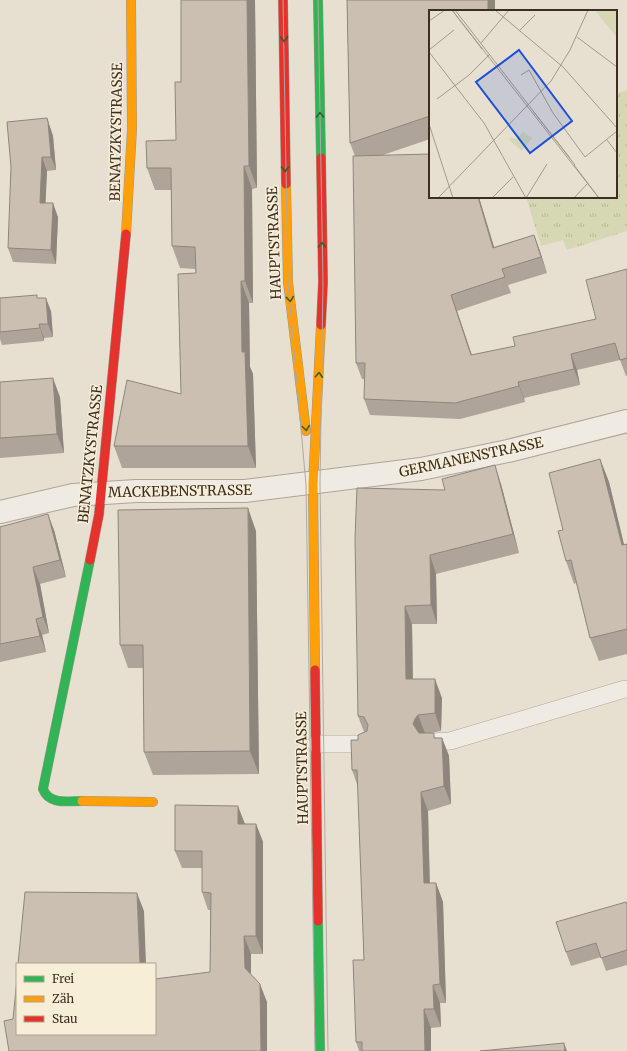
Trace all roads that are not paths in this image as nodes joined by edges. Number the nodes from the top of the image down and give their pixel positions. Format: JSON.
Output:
{"nodes":[{"id":1,"x":131,"y":0,"type":"edge"},
{"id":2,"x":283,"y":0,"type":"edge"},
{"id":3,"x":318,"y":0,"type":"edge"},
{"id":4,"x":627,"y":421,"type":"edge"},
{"id":5,"x":313,"y":484,"type":"junction"},
{"id":6,"x":100,"y":493,"type":"junction"},
{"id":7,"x":0,"y":512,"type":"edge"},
{"id":8,"x":625,"y":689,"type":"dead end"},
{"id":9,"x":430,"y":742,"type":"edge"},
{"id":10,"x":316,"y":744,"type":"junction"},
{"id":11,"x":365,"y":744,"type":"edge"},
{"id":12,"x":153,"y":802,"type":"dead end"},
{"id":13,"x":320,"y":1051,"type":"edge"}],
"edges":[{"from":1,"to":6,"type":"street","name":"BENATZKYSTRASSE"},
{"from":2,"to":5,"type":"street","name":"HAUPTSTRASSE","one_way":true},
{"from":5,"to":3,"type":"street","name":"HAUPTSTRASSE","one_way":true},
{"from":4,"to":5,"type":"street","name":"GERMANENSTRASSE"},
{"from":5,"to":6,"type":"street","name":"MACKEBENSTRASSE"},
{"from":5,"to":10,"type":"street","name":"HAUPTSTRASSE"},
{"from":6,"to":7,"type":"street","name":"MACKEBENSTRASSE"},
{"from":6,"to":12,"type":"street","name":"BENATZKYSTRASSE"},
{"from":8,"to":9,"type":"lane"},
{"from":10,"to":11,"type":"lane"},
{"from":10,"to":13,"type":"street","name":"HAUPTSTRASSE"}]}
